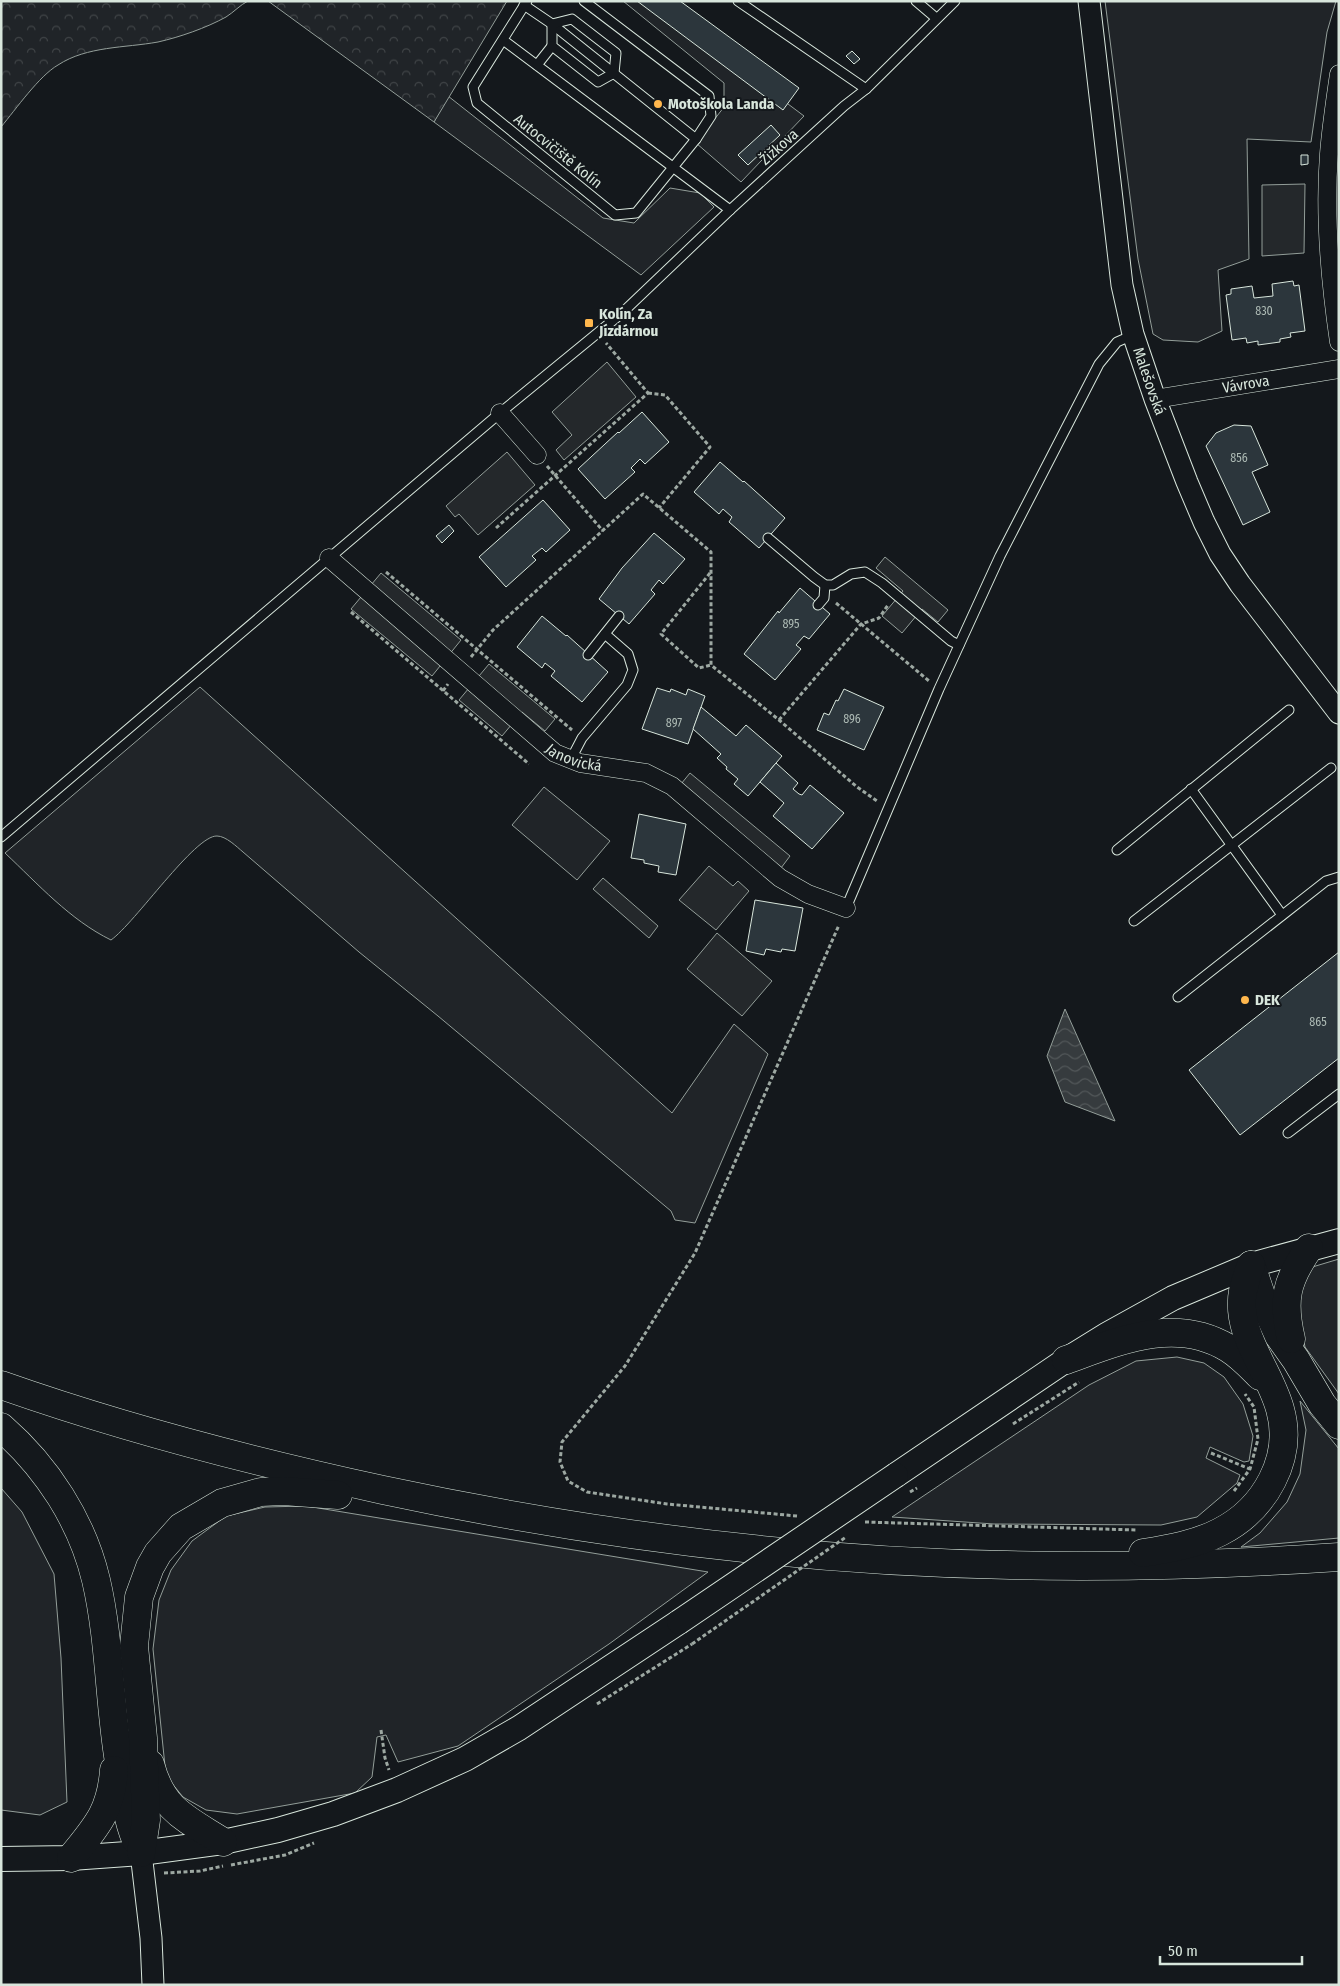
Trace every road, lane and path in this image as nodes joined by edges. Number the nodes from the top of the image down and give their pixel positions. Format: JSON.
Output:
{"nodes":[{"id":1,"x":584,"y":1,"type":"edge"},
{"id":2,"x":738,"y":1,"type":"edge"},
{"id":3,"x":916,"y":1,"type":"edge"},
{"id":4,"x":954,"y":1,"type":"edge"},
{"id":5,"x":1089,"y":1,"type":"edge"},
{"id":6,"x":526,"y":3,"type":"edge"},
{"id":7,"x":936,"y":18,"type":"junction"},
{"id":8,"x":552,"y":24,"type":"junction"},
{"id":9,"x":503,"y":40,"type":"junction"},
{"id":10,"x":552,"y":46,"type":"junction"},
{"id":11,"x":537,"y":66,"type":"junction"},
{"id":12,"x":614,"y":73,"type":"junction"},
{"id":13,"x":1339,"y":74,"type":"edge"},
{"id":14,"x":866,"y":89,"type":"junction"},
{"id":15,"x":696,"y":139,"type":"junction"},
{"id":16,"x":673,"y":169,"type":"junction"},
{"id":17,"x":730,"y":210,"type":"junction"},
{"id":18,"x":597,"y":333,"type":"junction"},
{"id":19,"x":1133,"y":334,"type":"junction"},
{"id":20,"x":1339,"y":342,"type":"edge"},
{"id":21,"x":1339,"y":369,"type":"edge"},
{"id":22,"x":648,"y":393,"type":"junction"},
{"id":23,"x":1155,"y":399,"type":"junction"},
{"id":24,"x":500,"y":413,"type":"junction"},
{"id":25,"x":537,"y":455,"type":"joint"},
{"id":26,"x":555,"y":476,"type":"junction"},
{"id":27,"x":659,"y":508,"type":"junction"},
{"id":28,"x":496,"y":528,"type":"dead end"},
{"id":29,"x":603,"y":531,"type":"junction"},
{"id":30,"x":768,"y":538,"type":"dead end"},
{"id":31,"x":329,"y":558,"type":"junction"},
{"id":32,"x":386,"y":572,"type":"dead end"},
{"id":33,"x":711,"y":572,"type":"junction"},
{"id":34,"x":825,"y":585,"type":"junction"},
{"id":35,"x":896,"y":595,"type":"junction"},
{"id":36,"x":821,"y":601,"type":"joint"},
{"id":37,"x":351,"y":612,"type":"dead end"},
{"id":38,"x":619,"y":616,"type":"dead end"},
{"id":39,"x":862,"y":624,"type":"junction"},
{"id":40,"x":605,"y":634,"type":"junction"},
{"id":41,"x":959,"y":645,"type":"junction"},
{"id":42,"x":477,"y":650,"type":"junction"},
{"id":43,"x":588,"y":655,"type":"dead end"},
{"id":44,"x":711,"y":665,"type":"junction"},
{"id":45,"x":459,"y":671,"type":"junction"},
{"id":46,"x":939,"y":689,"type":"junction"},
{"id":47,"x":443,"y":691,"type":"junction"},
{"id":48,"x":1289,"y":710,"type":"dead end"},
{"id":49,"x":1339,"y":713,"type":"edge"},
{"id":50,"x":778,"y":720,"type":"junction"},
{"id":51,"x":582,"y":738,"type":"junction"},
{"id":52,"x":571,"y":759,"type":"junction"},
{"id":53,"x":528,"y":764,"type":"dead end"},
{"id":54,"x":1331,"y":768,"type":"dead end"},
{"id":55,"x":1191,"y":789,"type":"junction"},
{"id":56,"x":888,"y":809,"type":"junction"},
{"id":57,"x":1,"y":837,"type":"edge"},
{"id":58,"x":1231,"y":845,"type":"junction"},
{"id":59,"x":1116,"y":850,"type":"dead end"},
{"id":60,"x":1339,"y":878,"type":"edge"},
{"id":61,"x":846,"y":908,"type":"junction"},
{"id":62,"x":1282,"y":915,"type":"junction"},
{"id":63,"x":1134,"y":921,"type":"dead end"},
{"id":64,"x":1178,"y":997,"type":"dead end"},
{"id":65,"x":1339,"y":1094,"type":"edge"},
{"id":66,"x":1288,"y":1133,"type":"dead end"},
{"id":67,"x":1339,"y":1241,"type":"edge"},
{"id":68,"x":1309,"y":1248,"type":"junction"},
{"id":69,"x":1251,"y":1265,"type":"junction"},
{"id":70,"x":1296,"y":1360,"type":"junction"},
{"id":71,"x":1074,"y":1370,"type":"junction"},
{"id":72,"x":1,"y":1385,"type":"edge"},
{"id":73,"x":1273,"y":1390,"type":"junction"},
{"id":74,"x":1244,"y":1392,"type":"dead end"},
{"id":75,"x":1339,"y":1425,"type":"edge"},
{"id":76,"x":1,"y":1427,"type":"edge"},
{"id":77,"x":1008,"y":1427,"type":"dead end"},
{"id":78,"x":1210,"y":1453,"type":"dead end"},
{"id":79,"x":1261,"y":1475,"type":"junction"},
{"id":80,"x":923,"y":1483,"type":"dead end"},
{"id":81,"x":902,"y":1484,"type":"junction"},
{"id":82,"x":1229,"y":1498,"type":"dead end"},
{"id":83,"x":457,"y":1505,"type":"junction"},
{"id":84,"x":801,"y":1516,"type":"dead end"},
{"id":85,"x":877,"y":1516,"type":"dead end"},
{"id":86,"x":858,"y":1521,"type":"dead end"},
{"id":87,"x":861,"y":1527,"type":"dead end"},
{"id":88,"x":1139,"y":1530,"type":"dead end"},
{"id":89,"x":853,"y":1532,"type":"dead end"},
{"id":90,"x":1339,"y":1558,"type":"edge"},
{"id":91,"x":1060,"y":1566,"type":"junction"},
{"id":92,"x":692,"y":1644,"type":"dead end"},
{"id":93,"x":381,"y":1730,"type":"dead end"},
{"id":94,"x":143,"y":1738,"type":"junction"},
{"id":95,"x":116,"y":1741,"type":"junction"},
{"id":96,"x":397,"y":1790,"type":"junction"},
{"id":97,"x":223,"y":1842,"type":"junction"},
{"id":98,"x":140,"y":1853,"type":"junction"},
{"id":99,"x":71,"y":1858,"type":"junction"},
{"id":100,"x":1,"y":1859,"type":"edge"},
{"id":101,"x":152,"y":1985,"type":"edge"}],
"edges":[{"from":1,"to":15,"type":"lane","name":"Autocvičiště Kolín"},
{"from":2,"to":14,"type":"lane"},
{"from":3,"to":7,"type":"lane"},
{"from":4,"to":7,"type":"lane","name":"Žižkova"},
{"from":5,"to":19,"type":"street","name":"Malešovská"},
{"from":6,"to":8,"type":"lane","name":"Autocvičiště Kolín"},
{"from":6,"to":9,"type":"lane","name":"Autocvičiště Kolín"},
{"from":7,"to":14,"type":"lane","name":"Žižkova"},
{"from":8,"to":10,"type":"lane"},
{"from":8,"to":12,"type":"lane","name":"Autocvičiště Kolín"},
{"from":8,"to":12,"type":"lane"},
{"from":9,"to":11,"type":"lane"},
{"from":9,"to":16,"type":"lane","name":"Autocvičiště Kolín"},
{"from":10,"to":11,"type":"lane"},
{"from":10,"to":12,"type":"lane"},
{"from":11,"to":16,"type":"lane"},
{"from":12,"to":15,"type":"lane","name":"Autocvičiště Kolín"},
{"from":13,"to":20,"type":"street"},
{"from":14,"to":17,"type":"lane","name":"Žižkova"},
{"from":15,"to":16,"type":"lane","name":"Autocvičiště Kolín"},
{"from":16,"to":17,"type":"lane"},
{"from":17,"to":18,"type":"lane","name":"Žižkova"},
{"from":18,"to":22,"type":"path"},
{"from":18,"to":24,"type":"lane","name":"Žižkova"},
{"from":19,"to":23,"type":"street","name":"Malešovská"},
{"from":19,"to":41,"type":"lane"},
{"from":21,"to":23,"type":"street","name":"Vávrova"},
{"from":22,"to":26,"type":"path"},
{"from":22,"to":27,"type":"path"},
{"from":23,"to":49,"type":"street","name":"Malešovská"},
{"from":24,"to":25,"type":"street"},
{"from":24,"to":31,"type":"lane","name":"Žižkova"},
{"from":25,"to":26,"type":"path"},
{"from":26,"to":28,"type":"path"},
{"from":26,"to":29,"type":"path"},
{"from":27,"to":29,"type":"path"},
{"from":27,"to":33,"type":"path"},
{"from":29,"to":42,"type":"path"},
{"from":30,"to":34,"type":"lane"},
{"from":31,"to":45,"type":"street","name":"Janovická"},
{"from":31,"to":57,"type":"lane","name":"Žižkova"},
{"from":32,"to":42,"type":"path"},
{"from":33,"to":44,"type":"path"},
{"from":33,"to":44,"type":"path"},
{"from":34,"to":35,"type":"lane"},
{"from":34,"to":36,"type":"lane"},
{"from":35,"to":39,"type":"path"},
{"from":35,"to":41,"type":"lane"},
{"from":36,"to":39,"type":"path"},
{"from":37,"to":47,"type":"path"},
{"from":38,"to":40,"type":"lane"},
{"from":39,"to":46,"type":"path"},
{"from":39,"to":50,"type":"path"},
{"from":40,"to":43,"type":"lane"},
{"from":40,"to":51,"type":"lane"},
{"from":41,"to":46,"type":"lane"},
{"from":42,"to":45,"type":"path"},
{"from":42,"to":51,"type":"path"},
{"from":44,"to":50,"type":"path"},
{"from":45,"to":47,"type":"path"},
{"from":45,"to":52,"type":"street","name":"Janovická"},
{"from":46,"to":56,"type":"lane"},
{"from":47,"to":53,"type":"path"},
{"from":48,"to":55,"type":"lane"},
{"from":50,"to":56,"type":"path"},
{"from":51,"to":52,"type":"lane"},
{"from":52,"to":61,"type":"street","name":"Janovická"},
{"from":54,"to":58,"type":"lane"},
{"from":55,"to":58,"type":"lane"},
{"from":55,"to":59,"type":"lane"},
{"from":56,"to":61,"type":"lane"},
{"from":58,"to":62,"type":"lane"},
{"from":58,"to":63,"type":"lane"},
{"from":60,"to":62,"type":"lane"},
{"from":61,"to":84,"type":"path"},
{"from":62,"to":64,"type":"lane"},
{"from":65,"to":66,"type":"lane"},
{"from":67,"to":68,"type":"main road"},
{"from":68,"to":69,"type":"main road"},
{"from":68,"to":70,"type":"main road"},
{"from":69,"to":70,"type":"main road"},
{"from":69,"to":71,"type":"main road"},
{"from":69,"to":73,"type":"main road"},
{"from":70,"to":75,"type":"main road"},
{"from":71,"to":73,"type":"main road"},
{"from":71,"to":77,"type":"path"},
{"from":71,"to":81,"type":"main road"},
{"from":72,"to":83,"type":"main road"},
{"from":73,"to":79,"type":"main road"},
{"from":74,"to":79,"type":"path"},
{"from":76,"to":95,"type":"main road"},
{"from":78,"to":79,"type":"path"},
{"from":79,"to":82,"type":"path"},
{"from":79,"to":91,"type":"main road"},
{"from":80,"to":81,"type":"path","bridge":true},
{"from":81,"to":96,"type":"main road","bridge":true},
{"from":83,"to":91,"type":"main road"},
{"from":83,"to":94,"type":"main road"},
{"from":85,"to":87,"type":"path"},
{"from":86,"to":88,"type":"path"},
{"from":89,"to":92,"type":"path","bridge":true},
{"from":90,"to":91,"type":"main road"},
{"from":93,"to":96,"type":"path"},
{"from":94,"to":97,"type":"main road"},
{"from":94,"to":98,"type":"main road"},
{"from":95,"to":98,"type":"main road"},
{"from":95,"to":99,"type":"main road"},
{"from":96,"to":97,"type":"main road"},
{"from":97,"to":98,"type":"main road"},
{"from":98,"to":99,"type":"main road"},
{"from":98,"to":101,"type":"street"},
{"from":99,"to":100,"type":"main road"}]}
